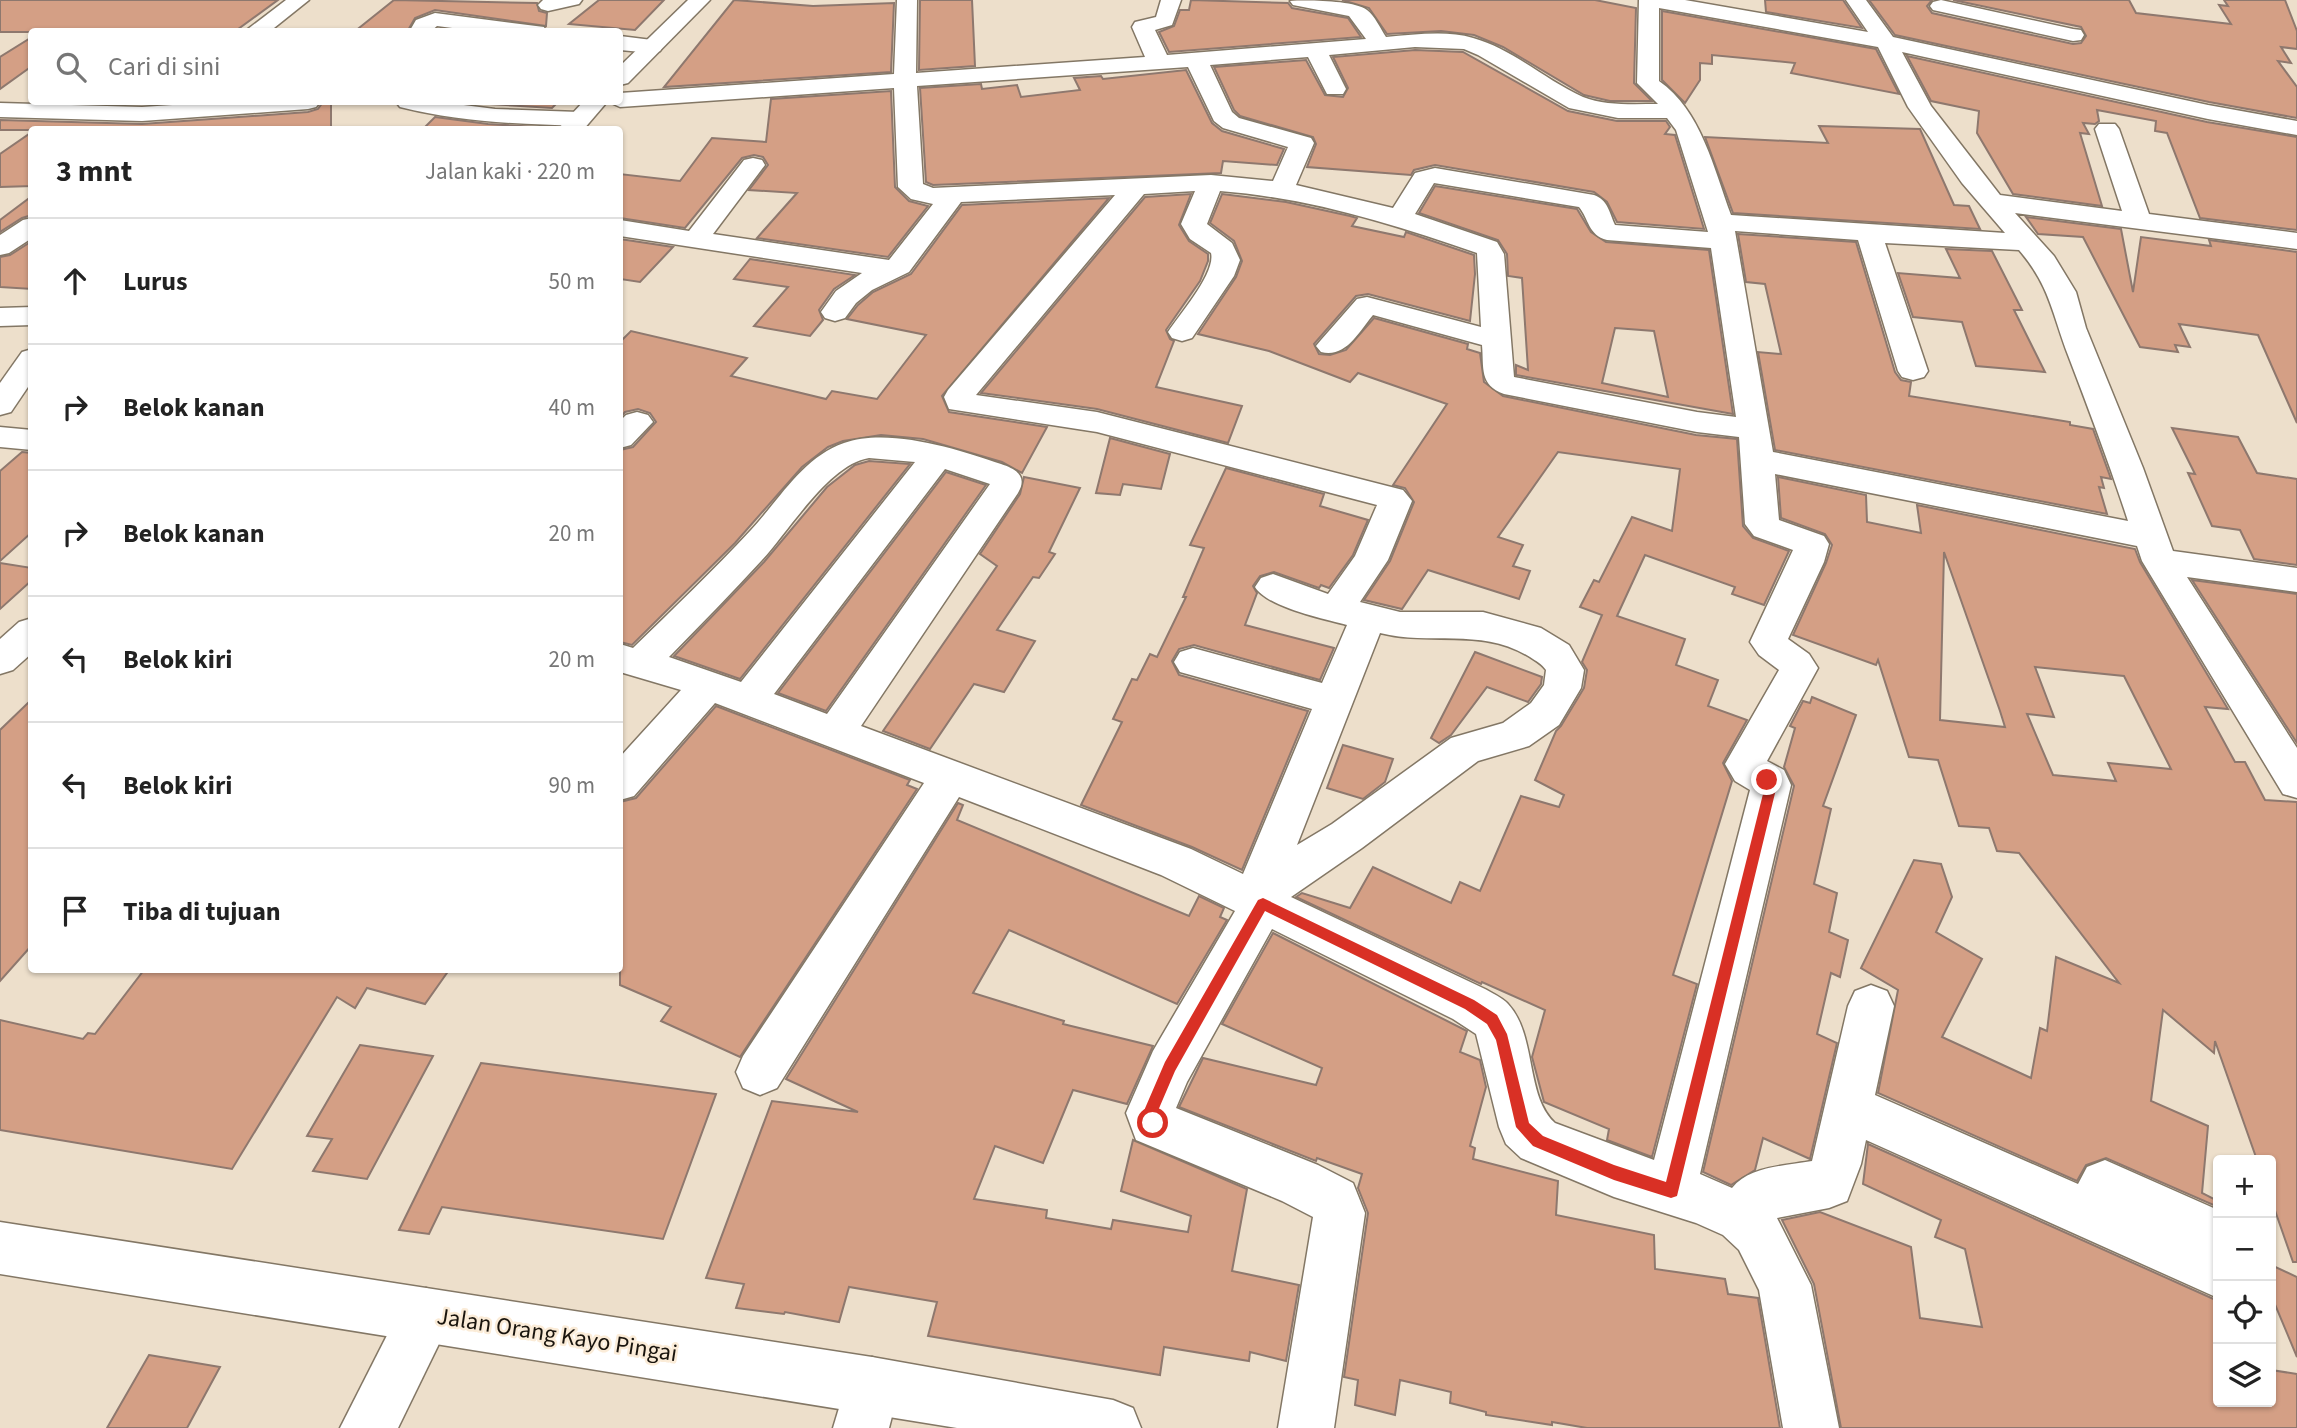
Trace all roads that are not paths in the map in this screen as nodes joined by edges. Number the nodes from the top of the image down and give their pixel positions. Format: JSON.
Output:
{"nodes":[{"id":1,"x":299,"y":0,"type":"edge"},
{"id":2,"x":572,"y":0,"type":"edge"},
{"id":3,"x":701,"y":0,"type":"edge"},
{"id":4,"x":907,"y":0,"type":"edge"},
{"id":5,"x":1171,"y":0,"type":"edge"},
{"id":6,"x":1277,"y":0,"type":"edge"},
{"id":7,"x":1649,"y":0,"type":"edge"},
{"id":8,"x":1856,"y":0,"type":"edge"},
{"id":9,"x":1301,"y":1,"type":"edge"},
{"id":10,"x":548,"y":5,"type":"dead end"},
{"id":11,"x":1940,"y":6,"type":"dead end"},
{"id":12,"x":2056,"y":13,"type":"dead end"},
{"id":13,"x":260,"y":28,"type":"edge"},
{"id":14,"x":422,"y":28,"type":"edge"},
{"id":15,"x":505,"y":28,"type":"edge"},
{"id":16,"x":2073,"y":35,"type":"junction"},
{"id":17,"x":1886,"y":42,"type":"junction"},
{"id":18,"x":623,"y":43,"type":"edge"},
{"id":19,"x":1380,"y":44,"type":"junction"},
{"id":20,"x":652,"y":46,"type":"junction"},
{"id":21,"x":1315,"y":50,"type":"junction"},
{"id":22,"x":1196,"y":60,"type":"junction"},
{"id":23,"x":1159,"y":63,"type":"junction"},
{"id":24,"x":623,"y":75,"type":"edge"},
{"id":25,"x":905,"y":81,"type":"junction"},
{"id":26,"x":2072,"y":82,"type":"junction"},
{"id":27,"x":1335,"y":89,"type":"dead end"},
{"id":28,"x":623,"y":100,"type":"edge"},
{"id":29,"x":423,"y":105,"type":"edge"},
{"id":30,"x":592,"y":105,"type":"edge"},
{"id":31,"x":151,"y":108,"type":"edge"},
{"id":32,"x":317,"y":108,"type":"edge"},
{"id":33,"x":0,"y":110,"type":"edge"},
{"id":34,"x":1674,"y":111,"type":"junction"},
{"id":35,"x":28,"y":112,"type":"junction"},
{"id":36,"x":574,"y":124,"type":"edge"},
{"id":37,"x":2297,"y":128,"type":"edge"},
{"id":38,"x":2107,"y":129,"type":"dead end"},
{"id":39,"x":0,"y":134,"type":"edge"},
{"id":40,"x":753,"y":165,"type":"dead end"},
{"id":41,"x":1211,"y":183,"type":"junction"},
{"id":42,"x":1136,"y":187,"type":"junction"},
{"id":43,"x":1282,"y":190,"type":"junction"},
{"id":44,"x":953,"y":195,"type":"junction"},
{"id":45,"x":1993,"y":202,"type":"junction"},
{"id":46,"x":1400,"y":218,"type":"junction"},
{"id":47,"x":2137,"y":220,"type":"junction"},
{"id":48,"x":623,"y":228,"type":"edge"},
{"id":49,"x":28,"y":231,"type":"edge"},
{"id":50,"x":1722,"y":232,"type":"junction"},
{"id":51,"x":1868,"y":234,"type":"junction"},
{"id":52,"x":696,"y":239,"type":"junction"},
{"id":53,"x":2026,"y":242,"type":"junction"},
{"id":54,"x":2297,"y":242,"type":"edge"},
{"id":55,"x":7,"y":255,"type":"edge"},
{"id":56,"x":892,"y":270,"type":"junction"},
{"id":57,"x":835,"y":312,"type":"dead end"},
{"id":58,"x":28,"y":316,"type":"edge"},
{"id":59,"x":0,"y":317,"type":"edge"},
{"id":60,"x":1182,"y":332,"type":"dead end"},
{"id":61,"x":1496,"y":340,"type":"junction"},
{"id":62,"x":1331,"y":346,"type":"dead end"},
{"id":63,"x":28,"y":364,"type":"edge"},
{"id":64,"x":1913,"y":371,"type":"dead end"},
{"id":65,"x":0,"y":405,"type":"edge"},
{"id":66,"x":0,"y":438,"type":"edge"},
{"id":67,"x":28,"y":440,"type":"edge"},
{"id":68,"x":1757,"y":444,"type":"junction"},
{"id":69,"x":936,"y":458,"type":"junction"},
{"id":70,"x":2155,"y":549,"type":"junction"},
{"id":71,"x":2297,"y":580,"type":"edge"},
{"id":72,"x":1273,"y":587,"type":"dead end"},
{"id":73,"x":1352,"y":613,"type":"junction"},
{"id":74,"x":28,"y":635,"type":"edge"},
{"id":75,"x":0,"y":660,"type":"edge"},
{"id":76,"x":630,"y":661,"type":"edge"},
{"id":77,"x":1194,"y":662,"type":"dead end"},
{"id":78,"x":708,"y":685,"type":"junction"},
{"id":79,"x":748,"y":700,"type":"junction"},
{"id":80,"x":1334,"y":701,"type":"junction"},
{"id":81,"x":835,"y":733,"type":"junction"},
{"id":82,"x":950,"y":776,"type":"junction"},
{"id":83,"x":623,"y":781,"type":"edge"},
{"id":84,"x":2297,"y":782,"type":"edge"},
{"id":85,"x":1258,"y":902,"type":"junction"},
{"id":86,"x":1871,"y":1006,"type":"dead end"},
{"id":87,"x":760,"y":1072,"type":"dead end"},
{"id":88,"x":1849,"y":1108,"type":"junction"},
{"id":89,"x":1671,"y":1191,"type":"junction"},
{"id":90,"x":1741,"y":1217,"type":"junction"},
{"id":91,"x":2097,"y":1218,"type":"junction"},
{"id":92,"x":2213,"y":1234,"type":"edge"},
{"id":93,"x":0,"y":1248,"type":"edge"},
{"id":94,"x":2213,"y":1270,"type":"edge"},
{"id":95,"x":426,"y":1315,"type":"junction"},
{"id":96,"x":867,"y":1406,"type":"edge"},
{"id":97,"x":368,"y":1428,"type":"edge"},
{"id":98,"x":1113,"y":1428,"type":"edge"},
{"id":99,"x":1306,"y":1428,"type":"edge"},
{"id":100,"x":1811,"y":1428,"type":"edge"}],
"edges":[{"from":1,"to":13,"type":"street"},
{"from":2,"to":10,"type":"street"},
{"from":3,"to":20,"type":"street"},
{"from":4,"to":25,"type":"street"},
{"from":5,"to":23,"type":"street"},
{"from":6,"to":9,"type":"street"},
{"from":7,"to":17,"type":"street"},
{"from":7,"to":34,"type":"street"},
{"from":8,"to":17,"type":"street"},
{"from":9,"to":19,"type":"street"},
{"from":11,"to":16,"type":"street"},
{"from":12,"to":16,"type":"street"},
{"from":14,"to":15,"type":"street"},
{"from":16,"to":26,"type":"street"},
{"from":17,"to":26,"type":"street"},
{"from":17,"to":45,"type":"street"},
{"from":18,"to":20,"type":"street"},
{"from":19,"to":21,"type":"street"},
{"from":19,"to":34,"type":"street"},
{"from":20,"to":24,"type":"street"},
{"from":21,"to":22,"type":"street"},
{"from":21,"to":27,"type":"street"},
{"from":22,"to":23,"type":"street"},
{"from":22,"to":43,"type":"street"},
{"from":23,"to":25,"type":"street"},
{"from":25,"to":28,"type":"street"},
{"from":25,"to":44,"type":"street"},
{"from":26,"to":37,"type":"street"},
{"from":29,"to":36,"type":"street"},
{"from":30,"to":36,"type":"street"},
{"from":31,"to":32,"type":"street"},
{"from":31,"to":35,"type":"street"},
{"from":33,"to":35,"type":"street"},
{"from":34,"to":50,"type":"street"},
{"from":35,"to":39,"type":"street"},
{"from":38,"to":47,"type":"street"},
{"from":40,"to":52,"type":"street"},
{"from":41,"to":42,"type":"street"},
{"from":41,"to":43,"type":"street"},
{"from":41,"to":60,"type":"street"},
{"from":42,"to":44,"type":"street"},
{"from":42,"to":73,"type":"street"},
{"from":43,"to":46,"type":"street"},
{"from":44,"to":56,"type":"street"},
{"from":45,"to":47,"type":"street"},
{"from":45,"to":53,"type":"street"},
{"from":46,"to":50,"type":"street"},
{"from":46,"to":61,"type":"street"},
{"from":47,"to":54,"type":"street"},
{"from":48,"to":52,"type":"street"},
{"from":49,"to":55,"type":"street"},
{"from":50,"to":51,"type":"street"},
{"from":50,"to":68,"type":"street"},
{"from":51,"to":53,"type":"street"},
{"from":51,"to":64,"type":"street"},
{"from":52,"to":56,"type":"street"},
{"from":53,"to":70,"type":"street"},
{"from":56,"to":57,"type":"street"},
{"from":58,"to":59,"type":"street"},
{"from":61,"to":62,"type":"street"},
{"from":61,"to":68,"type":"street"},
{"from":63,"to":65,"type":"street"},
{"from":66,"to":67,"type":"street"},
{"from":68,"to":70,"type":"street"},
{"from":68,"to":89,"type":"street"},
{"from":69,"to":76,"type":"street"},
{"from":69,"to":79,"type":"street"},
{"from":69,"to":81,"type":"street"},
{"from":70,"to":71,"type":"street"},
{"from":70,"to":84,"type":"street"},
{"from":72,"to":73,"type":"street"},
{"from":73,"to":80,"type":"street"},
{"from":73,"to":85,"type":"street"},
{"from":74,"to":75,"type":"street"},
{"from":76,"to":78,"type":"street"},
{"from":77,"to":80,"type":"street"},
{"from":78,"to":79,"type":"street"},
{"from":78,"to":83,"type":"street"},
{"from":79,"to":81,"type":"street"},
{"from":80,"to":85,"type":"street"},
{"from":81,"to":82,"type":"street"},
{"from":82,"to":85,"type":"street"},
{"from":82,"to":87,"type":"street"},
{"from":85,"to":89,"type":"street"},
{"from":85,"to":99,"type":"street"},
{"from":86,"to":88,"type":"street"},
{"from":88,"to":90,"type":"street"},
{"from":88,"to":91,"type":"street"},
{"from":89,"to":90,"type":"street"},
{"from":90,"to":100,"type":"street"},
{"from":91,"to":92,"type":"street"},
{"from":91,"to":94,"type":"street"},
{"from":93,"to":95,"type":"street","name":"Jalan Orang Kayo Pingai"},
{"from":95,"to":96,"type":"street","name":"Jalan Orang Kayo Pingai"},
{"from":95,"to":97,"type":"street"},
{"from":96,"to":98,"type":"street","name":"Jalan Orang Kayo Pingai"}]}
